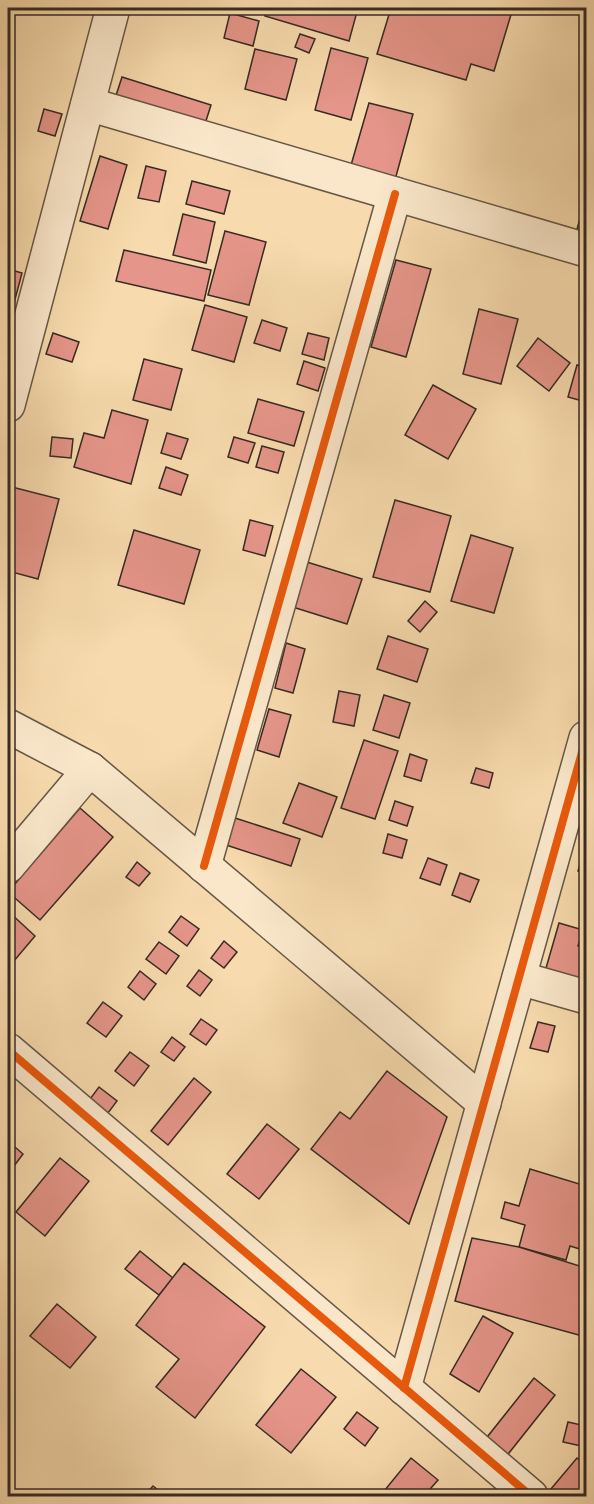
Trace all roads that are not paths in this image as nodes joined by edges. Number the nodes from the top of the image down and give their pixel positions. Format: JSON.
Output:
{"nodes":[{"id":1,"x":113,"y":8,"type":"edge"},
{"id":2,"x":88,"y":104,"type":"junction"},
{"id":3,"x":395,"y":194,"type":"junction"},
{"id":4,"x":586,"y":250,"type":"edge"},
{"id":5,"x":8,"y":405,"type":"edge"},
{"id":6,"x":8,"y":726,"type":"edge"},
{"id":7,"x":586,"y":738,"type":"edge"},
{"id":8,"x":90,"y":769,"type":"junction"},
{"id":9,"x":8,"y":866,"type":"edge"},
{"id":10,"x":204,"y":866,"type":"junction"},
{"id":11,"x":519,"y":978,"type":"junction"},
{"id":12,"x":586,"y":997,"type":"edge"},
{"id":13,"x":8,"y":1050,"type":"edge"},
{"id":14,"x":484,"y":1103,"type":"junction"},
{"id":15,"x":404,"y":1388,"type":"junction"},
{"id":16,"x":531,"y":1497,"type":"edge"}],
"edges":[{"from":1,"to":2,"type":"street"},
{"from":2,"to":3,"type":"street"},
{"from":2,"to":5,"type":"street"},
{"from":3,"to":4,"type":"street"},
{"from":3,"to":10,"type":"street"},
{"from":6,"to":8,"type":"street"},
{"from":7,"to":11,"type":"street"},
{"from":8,"to":9,"type":"street"},
{"from":8,"to":10,"type":"street"},
{"from":10,"to":14,"type":"street"},
{"from":11,"to":12,"type":"street"},
{"from":11,"to":14,"type":"street"},
{"from":13,"to":15,"type":"street"},
{"from":14,"to":15,"type":"street"},
{"from":15,"to":16,"type":"street"}]}
